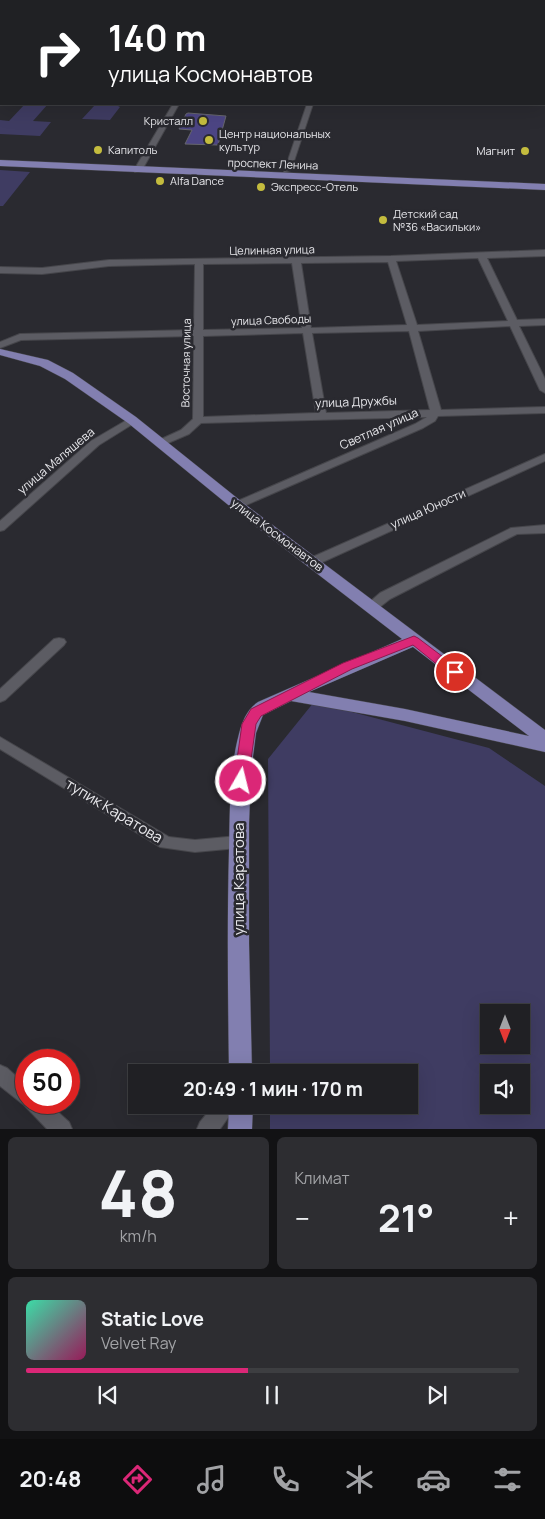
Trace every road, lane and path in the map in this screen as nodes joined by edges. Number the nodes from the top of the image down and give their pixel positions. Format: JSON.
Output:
{"nodes":[{"id":1,"x":175,"y":105,"type":"edge"},
{"id":2,"x":310,"y":105,"type":"edge"},
{"id":3,"x":0,"y":157,"type":"edge"},
{"id":4,"x":0,"y":163,"type":"edge"},
{"id":5,"x":140,"y":167,"type":"junction"},
{"id":6,"x":287,"y":170,"type":"junction"},
{"id":7,"x":455,"y":180,"type":"junction"},
{"id":8,"x":545,"y":181,"type":"edge"},
{"id":9,"x":545,"y":187,"type":"edge"},
{"id":10,"x":545,"y":252,"type":"edge"},
{"id":11,"x":481,"y":255,"type":"junction"},
{"id":12,"x":391,"y":259,"type":"junction"},
{"id":13,"x":296,"y":260,"type":"junction"},
{"id":14,"x":199,"y":262,"type":"junction"},
{"id":15,"x":0,"y":270,"type":"edge"},
{"id":16,"x":545,"y":322,"type":"edge"},
{"id":17,"x":514,"y":323,"type":"junction"},
{"id":18,"x":413,"y":328,"type":"junction"},
{"id":19,"x":307,"y":330,"type":"junction"},
{"id":20,"x":199,"y":333,"type":"junction"},
{"id":21,"x":0,"y":345,"type":"edge"},
{"id":22,"x":0,"y":352,"type":"edge"},
{"id":23,"x":545,"y":390,"type":"edge"},
{"id":24,"x":545,"y":410,"type":"edge"},
{"id":25,"x":436,"y":412,"type":"junction"},
{"id":26,"x":321,"y":415,"type":"junction"},
{"id":27,"x":132,"y":420,"type":"junction"},
{"id":28,"x":198,"y":420,"type":"junction"},
{"id":29,"x":161,"y":443,"type":"junction"},
{"id":30,"x":545,"y":457,"type":"edge"},
{"id":31,"x":237,"y":505,"type":"junction"},
{"id":32,"x":0,"y":526,"type":"edge"},
{"id":33,"x":545,"y":529,"type":"edge"},
{"id":34,"x":312,"y":562,"type":"junction"},
{"id":35,"x":371,"y":607,"type":"junction"},
{"id":36,"x":414,"y":640,"type":"junction"},
{"id":37,"x":59,"y":642,"type":"dead end"},
{"id":38,"x":291,"y":694,"type":"junction"},
{"id":39,"x":0,"y":697,"type":"edge"},
{"id":40,"x":545,"y":739,"type":"edge"},
{"id":41,"x":0,"y":742,"type":"edge"},
{"id":42,"x":545,"y":746,"type":"edge"},
{"id":43,"x":238,"y":842,"type":"junction"},
{"id":44,"x":241,"y":1064,"type":"edge"},
{"id":45,"x":0,"y":1074,"type":"edge"},
{"id":46,"x":15,"y":1087,"type":"edge"},
{"id":47,"x":45,"y":1114,"type":"edge"},
{"id":48,"x":220,"y":1114,"type":"edge"},
{"id":49,"x":240,"y":1114,"type":"edge"},
{"id":50,"x":62,"y":1129,"type":"edge"},
{"id":51,"x":207,"y":1129,"type":"edge"},
{"id":52,"x":240,"y":1129,"type":"edge"}],
"edges":[{"from":1,"to":5,"type":"street"},
{"from":2,"to":6,"type":"street"},
{"from":3,"to":5,"type":"main road","name":"проспект Ленина"},
{"from":4,"to":5,"type":"main road","name":"проспект Ленина"},
{"from":5,"to":6,"type":"main road","name":"проспект Ленина"},
{"from":5,"to":7,"type":"main road","name":"проспект Ленина"},
{"from":6,"to":7,"type":"main road","name":"проспект Ленина"},
{"from":7,"to":8,"type":"main road","name":"проспект Ленина"},
{"from":7,"to":9,"type":"main road","name":"проспект Ленина"},
{"from":10,"to":11,"type":"street","name":"Целинная улица"},
{"from":11,"to":12,"type":"street","name":"Целинная улица"},
{"from":11,"to":17,"type":"street"},
{"from":12,"to":13,"type":"street","name":"Целинная улица"},
{"from":12,"to":18,"type":"street","name":"Светлая улица"},
{"from":13,"to":14,"type":"street","name":"Целинная улица"},
{"from":13,"to":19,"type":"street"},
{"from":14,"to":15,"type":"street","name":"Целинная улица"},
{"from":14,"to":20,"type":"street","name":"Восточная улица"},
{"from":16,"to":17,"type":"street","name":"улица Свободы"},
{"from":17,"to":18,"type":"street","name":"улица Свободы"},
{"from":17,"to":23,"type":"street"},
{"from":18,"to":19,"type":"street","name":"улица Свободы"},
{"from":18,"to":25,"type":"street","name":"Светлая улица"},
{"from":19,"to":20,"type":"street","name":"улица Свободы"},
{"from":19,"to":26,"type":"street"},
{"from":20,"to":21,"type":"street","name":"улица Свободы"},
{"from":20,"to":28,"type":"street","name":"Восточная улица"},
{"from":22,"to":27,"type":"main road","name":"улица Космонавтов"},
{"from":24,"to":25,"type":"street","name":"улица Дружбы"},
{"from":25,"to":26,"type":"street","name":"улица Дружбы"},
{"from":25,"to":31,"type":"street","name":"Светлая улица"},
{"from":26,"to":28,"type":"street","name":"улица Дружбы"},
{"from":27,"to":29,"type":"main road","name":"улица Космонавтов"},
{"from":27,"to":32,"type":"street","name":"улица Маляшева"},
{"from":28,"to":29,"type":"street","name":"Восточная улица"},
{"from":29,"to":31,"type":"main road","name":"улица Космонавтов"},
{"from":30,"to":34,"type":"street","name":"улица Юности"},
{"from":31,"to":34,"type":"main road","name":"улица Космонавтов"},
{"from":33,"to":35,"type":"street"},
{"from":34,"to":35,"type":"main road","name":"улица Космонавтов"},
{"from":35,"to":36,"type":"main road","name":"улица Космонавтов"},
{"from":36,"to":38,"type":"main road","name":"улица Каратова"},
{"from":36,"to":40,"type":"main road","name":"улица Космонавтов"},
{"from":37,"to":39,"type":"street"},
{"from":38,"to":42,"type":"main road"},
{"from":38,"to":43,"type":"main road","name":"улица Каратова"},
{"from":41,"to":43,"type":"street","name":"тупик Каратова"},
{"from":43,"to":44,"type":"main road","name":"улица Каратова"},
{"from":45,"to":46,"type":"street"},
{"from":47,"to":50,"type":"street"},
{"from":48,"to":51,"type":"street"},
{"from":49,"to":52,"type":"main road"}]}
